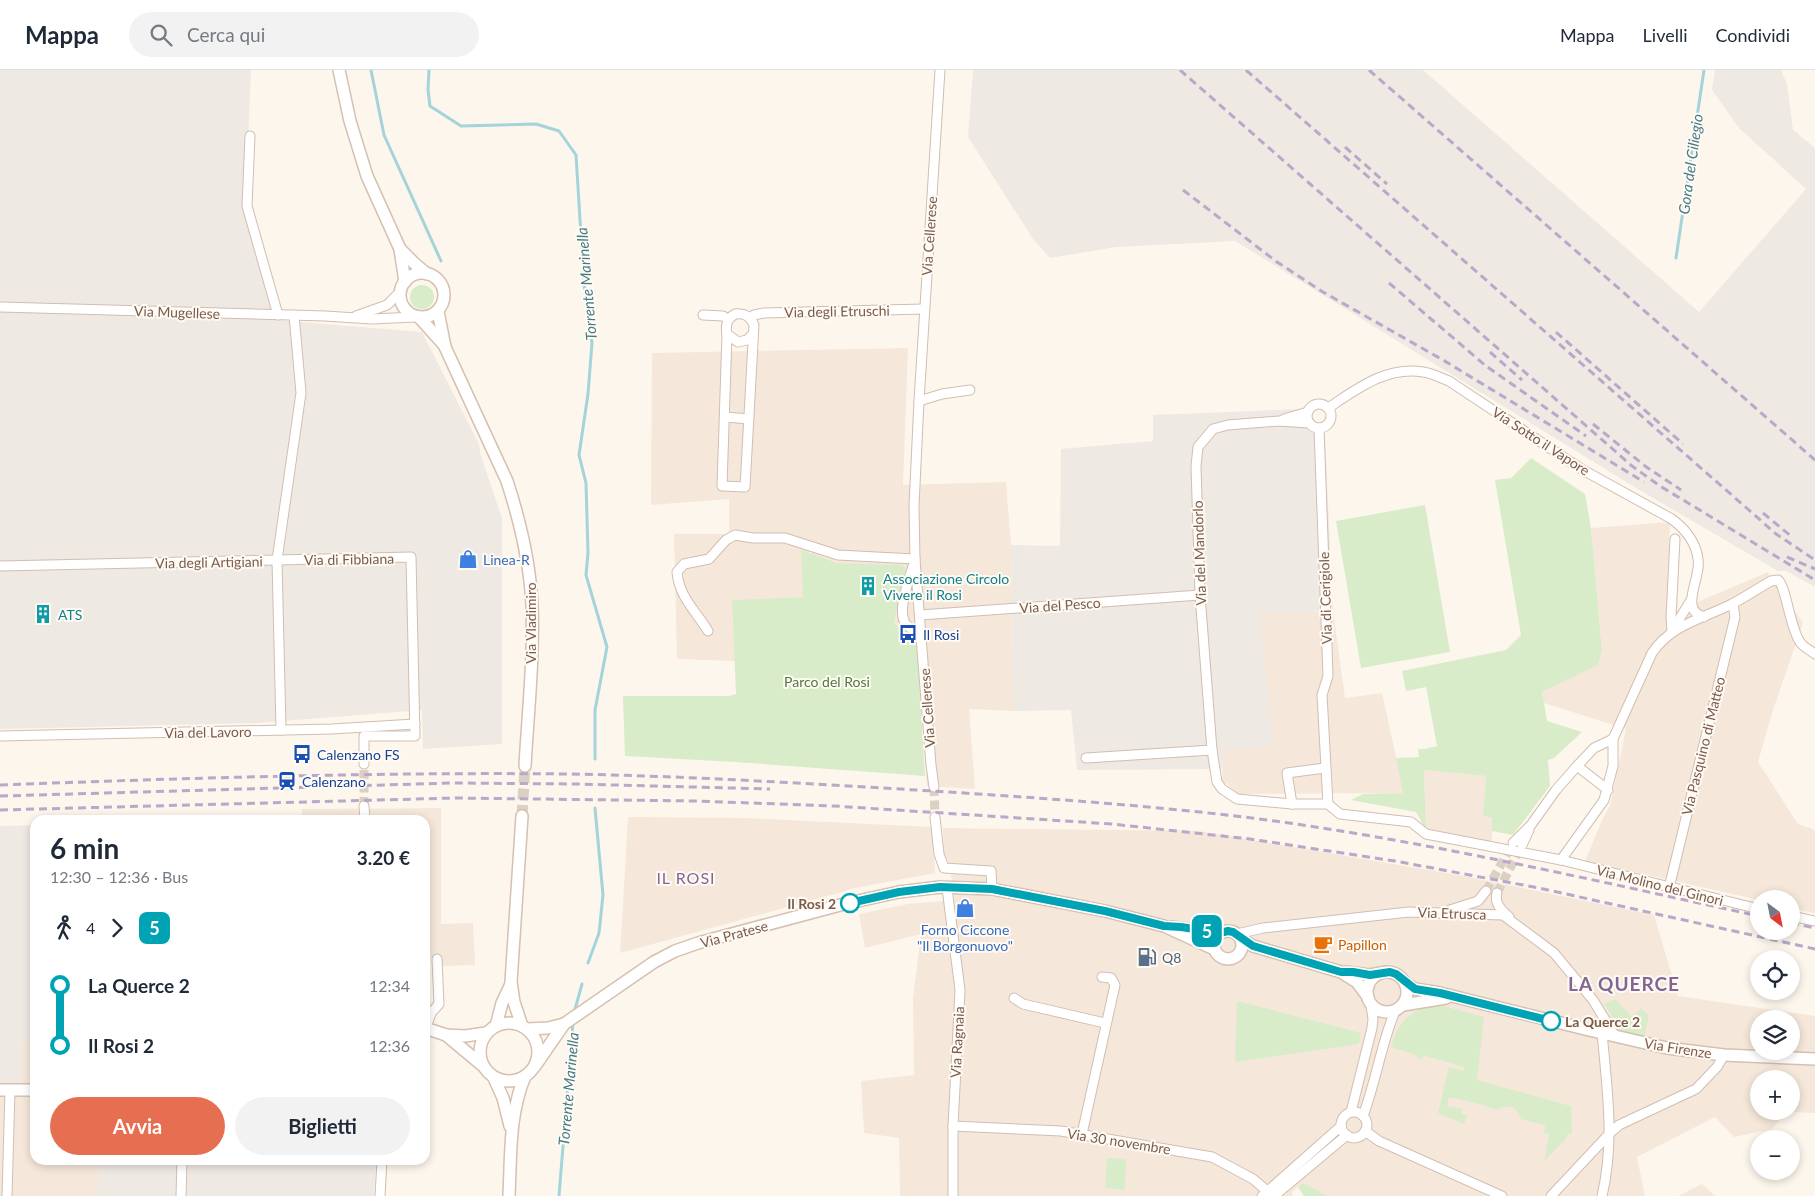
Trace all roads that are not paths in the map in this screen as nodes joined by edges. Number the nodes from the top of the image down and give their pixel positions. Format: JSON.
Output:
{"nodes":[{"id":1,"x":339,"y":70,"type":"edge"},
{"id":2,"x":940,"y":70,"type":"edge"},
{"id":3,"x":250,"y":136,"type":"dead end"},
{"id":4,"x":400,"y":248,"type":"junction"},
{"id":5,"x":427,"y":274,"type":"junction"},
{"id":6,"x":402,"y":287,"type":"junction"},
{"id":7,"x":0,"y":307,"type":"edge"},
{"id":8,"x":924,"y":309,"type":"junction"},
{"id":9,"x":438,"y":311,"type":"junction"},
{"id":10,"x":278,"y":315,"type":"junction"},
{"id":11,"x":294,"y":315,"type":"junction"},
{"id":12,"x":702,"y":315,"type":"dead end"},
{"id":13,"x":354,"y":317,"type":"junction"},
{"id":14,"x":417,"y":317,"type":"junction"},
{"id":15,"x":751,"y":318,"type":"junction"},
{"id":16,"x":728,"y":319,"type":"junction"},
{"id":17,"x":727,"y":334,"type":"junction"},
{"id":18,"x":752,"y":335,"type":"junction"},
{"id":19,"x":445,"y":347,"type":"junction"},
{"id":20,"x":970,"y":390,"type":"dead end"},
{"id":21,"x":919,"y":401,"type":"junction"},
{"id":22,"x":1328,"y":408,"type":"junction"},
{"id":23,"x":1308,"y":412,"type":"junction"},
{"id":24,"x":725,"y":417,"type":"junction"},
{"id":25,"x":749,"y":418,"type":"junction"},
{"id":26,"x":1279,"y":421,"type":"junction"},
{"id":27,"x":1309,"y":423,"type":"junction"},
{"id":28,"x":1319,"y":428,"type":"junction"},
{"id":29,"x":1675,"y":539,"type":"dead end"},
{"id":30,"x":915,"y":559,"type":"junction"},
{"id":31,"x":277,"y":560,"type":"junction"},
{"id":32,"x":0,"y":566,"type":"edge"},
{"id":33,"x":1200,"y":595,"type":"junction"},
{"id":34,"x":1691,"y":600,"type":"junction"},
{"id":35,"x":1733,"y":604,"type":"junction"},
{"id":36,"x":920,"y":615,"type":"junction"},
{"id":37,"x":1704,"y":617,"type":"junction"},
{"id":38,"x":921,"y":630,"type":"junction"},
{"id":39,"x":708,"y":631,"type":"dead end"},
{"id":40,"x":1672,"y":631,"type":"junction"},
{"id":41,"x":1815,"y":654,"type":"edge"},
{"id":42,"x":415,"y":724,"type":"junction"},
{"id":43,"x":281,"y":730,"type":"junction"},
{"id":44,"x":0,"y":736,"type":"edge"},
{"id":45,"x":1613,"y":739,"type":"junction"},
{"id":46,"x":1212,"y":750,"type":"junction"},
{"id":47,"x":1086,"y":758,"type":"dead end"},
{"id":48,"x":364,"y":764,"type":"tunnel mouth"},
{"id":49,"x":525,"y":766,"type":"tunnel mouth"},
{"id":50,"x":1577,"y":766,"type":"junction"},
{"id":51,"x":1325,"y":768,"type":"junction"},
{"id":52,"x":934,"y":787,"type":"tunnel mouth"},
{"id":53,"x":1608,"y":790,"type":"junction"},
{"id":54,"x":1292,"y":804,"type":"junction"},
{"id":55,"x":1328,"y":804,"type":"junction"},
{"id":56,"x":364,"y":806,"type":"tunnel mouth"},
{"id":57,"x":365,"y":815,"type":"edge"},
{"id":58,"x":522,"y":816,"type":"tunnel mouth"},
{"id":59,"x":935,"y":817,"type":"tunnel mouth"},
{"id":60,"x":1518,"y":844,"type":"tunnel mouth"},
{"id":61,"x":1561,"y":860,"type":"junction"},
{"id":62,"x":944,"y":888,"type":"junction"},
{"id":63,"x":1669,"y":888,"type":"junction"},
{"id":64,"x":992,"y":889,"type":"junction"},
{"id":65,"x":1486,"y":891,"type":"tunnel mouth"},
{"id":66,"x":1497,"y":893,"type":"dead end"},
{"id":67,"x":1750,"y":907,"type":"edge"},
{"id":68,"x":1436,"y":913,"type":"junction"},
{"id":69,"x":1800,"y":918,"type":"edge"},
{"id":70,"x":1815,"y":921,"type":"edge"},
{"id":71,"x":1164,"y":926,"type":"junction"},
{"id":72,"x":1220,"y":933,"type":"junction"},
{"id":73,"x":1239,"y":936,"type":"junction"},
{"id":74,"x":1534,"y":937,"type":"junction"},
{"id":75,"x":1214,"y":949,"type":"junction"},
{"id":76,"x":1281,"y":954,"type":"junction"},
{"id":77,"x":1237,"y":956,"type":"junction"},
{"id":78,"x":437,"y":959,"type":"dead end"},
{"id":79,"x":1341,"y":972,"type":"junction"},
{"id":80,"x":1384,"y":972,"type":"junction"},
{"id":81,"x":1102,"y":976,"type":"dead end"},
{"id":82,"x":512,"y":982,"type":"junction"},
{"id":83,"x":1405,"y":982,"type":"junction"},
{"id":84,"x":1456,"y":997,"type":"junction"},
{"id":85,"x":1014,"y":998,"type":"dead end"},
{"id":86,"x":1370,"y":1001,"type":"junction"},
{"id":87,"x":1399,"y":1008,"type":"junction"},
{"id":88,"x":430,"y":1016,"type":"edge"},
{"id":89,"x":1105,"y":1023,"type":"junction"},
{"id":90,"x":564,"y":1024,"type":"junction"},
{"id":91,"x":496,"y":1026,"type":"junction"},
{"id":92,"x":524,"y":1028,"type":"junction"},
{"id":93,"x":430,"y":1030,"type":"edge"},
{"id":94,"x":486,"y":1033,"type":"junction"},
{"id":95,"x":1602,"y":1033,"type":"junction"},
{"id":96,"x":446,"y":1035,"type":"junction"},
{"id":97,"x":1615,"y":1036,"type":"junction"},
{"id":98,"x":1724,"y":1055,"type":"junction"},
{"id":99,"x":1815,"y":1059,"type":"edge"},
{"id":100,"x":482,"y":1065,"type":"junction"},
{"id":101,"x":534,"y":1066,"type":"junction"},
{"id":102,"x":525,"y":1076,"type":"junction"},
{"id":103,"x":494,"y":1078,"type":"junction"},
{"id":104,"x":5,"y":1090,"type":"edge"},
{"id":105,"x":30,"y":1090,"type":"edge"},
{"id":106,"x":1351,"y":1112,"type":"junction"},
{"id":107,"x":1363,"y":1116,"type":"junction"},
{"id":108,"x":953,"y":1126,"type":"junction"},
{"id":109,"x":1341,"y":1126,"type":"junction"},
{"id":110,"x":511,"y":1128,"type":"junction"},
{"id":111,"x":1365,"y":1131,"type":"junction"},
{"id":112,"x":1611,"y":1132,"type":"junction"},
{"id":113,"x":1082,"y":1134,"type":"junction"},
{"id":114,"x":1347,"y":1136,"type":"junction"},
{"id":115,"x":182,"y":1165,"type":"edge"},
{"id":116,"x":382,"y":1165,"type":"edge"},
{"id":117,"x":1269,"y":1195,"type":"edge"},
{"id":118,"x":7,"y":1196,"type":"edge"},
{"id":119,"x":181,"y":1196,"type":"edge"},
{"id":120,"x":380,"y":1196,"type":"edge"},
{"id":121,"x":509,"y":1196,"type":"edge"},
{"id":122,"x":953,"y":1196,"type":"edge"},
{"id":123,"x":1502,"y":1196,"type":"edge"},
{"id":124,"x":1551,"y":1196,"type":"edge"},
{"id":125,"x":1602,"y":1196,"type":"edge"}],
"edges":[{"from":1,"to":4,"type":"main road"},
{"from":2,"to":8,"type":"street","name":"Via Cellerese"},
{"from":3,"to":10,"type":"street"},
{"from":4,"to":5,"type":"main road"},
{"from":4,"to":6,"type":"main road"},
{"from":5,"to":6,"type":"main road"},
{"from":5,"to":9,"type":"main road"},
{"from":6,"to":13,"type":"street","name":"Via Mugellese"},
{"from":6,"to":14,"type":"main road"},
{"from":7,"to":10,"type":"street","name":"Via Mugellese"},
{"from":8,"to":15,"type":"street","name":"Via degli Etruschi"},
{"from":8,"to":21,"type":"street","name":"Via Cellerese"},
{"from":9,"to":14,"type":"main road"},
{"from":9,"to":19,"type":"main road","name":"Via Vladimiro"},
{"from":10,"to":11,"type":"street","name":"Via Mugellese"},
{"from":11,"to":13,"type":"street","name":"Via Mugellese"},
{"from":11,"to":31,"type":"street"},
{"from":12,"to":16,"type":"street","name":"Via degli Etruschi"},
{"from":13,"to":14,"type":"street","name":"Via Mugellese"},
{"from":14,"to":19,"type":"main road","name":"Via Vladimiro"},
{"from":15,"to":16,"type":"street","name":"Via degli Etruschi"},
{"from":15,"to":18,"type":"street"},
{"from":16,"to":17,"type":"street"},
{"from":17,"to":18,"type":"street"},
{"from":17,"to":24,"type":"street"},
{"from":18,"to":25,"type":"street"},
{"from":19,"to":49,"type":"main road","name":"Via Vladimiro"},
{"from":20,"to":21,"type":"street"},
{"from":21,"to":30,"type":"street","name":"Via Cellerese"},
{"from":22,"to":23,"type":"street"},
{"from":22,"to":28,"type":"street"},
{"from":22,"to":34,"type":"street","name":"Via Sotto il Vapore"},
{"from":23,"to":26,"type":"street","name":"Via del Mandorlo"},
{"from":23,"to":27,"type":"street"},
{"from":24,"to":25,"type":"street"},
{"from":24,"to":25,"type":"street"},
{"from":26,"to":27,"type":"street","name":"Via del Mandorlo"},
{"from":26,"to":33,"type":"street","name":"Via del Mandorlo"},
{"from":27,"to":28,"type":"street"},
{"from":28,"to":51,"type":"street","name":"Via di Cerigiole"},
{"from":29,"to":40,"type":"street"},
{"from":30,"to":36,"type":"street","name":"Via Cellerese"},
{"from":30,"to":38,"type":"street","name":"Via Cellerese"},
{"from":30,"to":39,"type":"street"},
{"from":31,"to":32,"type":"street","name":"Via degli Artigiani"},
{"from":31,"to":42,"type":"street","name":"Via di Fibbiana"},
{"from":31,"to":43,"type":"street","name":"Via degli Artigiani"},
{"from":33,"to":36,"type":"street","name":"Via del Pesco"},
{"from":33,"to":46,"type":"street","name":"Via del Mandorlo"},
{"from":34,"to":37,"type":"street"},
{"from":34,"to":40,"type":"street","name":"Via Sotto il Vapore"},
{"from":35,"to":37,"type":"street"},
{"from":35,"to":41,"type":"street"},
{"from":35,"to":63,"type":"street","name":"Via Pasquino di Matteo"},
{"from":36,"to":38,"type":"street","name":"Via Cellerese"},
{"from":37,"to":40,"type":"street"},
{"from":38,"to":52,"type":"street","name":"Via Cellerese"},
{"from":40,"to":45,"type":"street"},
{"from":42,"to":43,"type":"street","name":"Via del Lavoro"},
{"from":42,"to":48,"type":"street"},
{"from":43,"to":44,"type":"street","name":"Via del Lavoro"},
{"from":45,"to":50,"type":"street"},
{"from":45,"to":53,"type":"street"},
{"from":46,"to":47,"type":"street"},
{"from":46,"to":54,"type":"street","name":"Via del Mandorlo"},
{"from":50,"to":53,"type":"street"},
{"from":50,"to":60,"type":"street"},
{"from":51,"to":54,"type":"street"},
{"from":51,"to":55,"type":"street","name":"Via di Cerigiole"},
{"from":53,"to":61,"type":"street"},
{"from":54,"to":55,"type":"street"},
{"from":55,"to":61,"type":"street"},
{"from":56,"to":57,"type":"street"},
{"from":58,"to":82,"type":"main road"},
{"from":59,"to":64,"type":"street"},
{"from":61,"to":63,"type":"street","name":"Via Molino del Ginori"},
{"from":62,"to":64,"type":"main road","name":"Via Firenze"},
{"from":62,"to":90,"type":"main road","name":"Via Pratese"},
{"from":62,"to":108,"type":"street","name":"Via Ragnaia"},
{"from":63,"to":67,"type":"street","name":"Via Molino del Ginori"},
{"from":64,"to":71,"type":"main road","name":"Via Firenze"},
{"from":65,"to":68,"type":"street"},
{"from":66,"to":74,"type":"street"},
{"from":68,"to":73,"type":"street","name":"Via Etrusca"},
{"from":68,"to":74,"type":"street","name":"Via Etrusca"},
{"from":69,"to":70,"type":"street"},
{"from":71,"to":72,"type":"main road","name":"Via Firenze"},
{"from":71,"to":75,"type":"main road","name":"Via Firenze"},
{"from":72,"to":73,"type":"main road","name":"Via Firenze"},
{"from":72,"to":75,"type":"main road"},
{"from":73,"to":76,"type":"main road","name":"Via Firenze"},
{"from":73,"to":77,"type":"main road"},
{"from":74,"to":97,"type":"street","name":"Via Etrusca"},
{"from":75,"to":77,"type":"main road","name":"Via Firenze"},
{"from":76,"to":77,"type":"main road","name":"Via Firenze"},
{"from":76,"to":79,"type":"main road","name":"Via Firenze"},
{"from":78,"to":88,"type":"street"},
{"from":79,"to":80,"type":"main road","name":"Via Firenze"},
{"from":79,"to":86,"type":"main road","name":"Via Firenze"},
{"from":80,"to":83,"type":"main road","name":"Via Firenze"},
{"from":80,"to":86,"type":"main road"},
{"from":81,"to":89,"type":"street"},
{"from":82,"to":91,"type":"main road"},
{"from":82,"to":92,"type":"main road"},
{"from":83,"to":84,"type":"main road","name":"Via Firenze"},
{"from":83,"to":87,"type":"main road"},
{"from":84,"to":87,"type":"main road","name":"Via Firenze"},
{"from":84,"to":95,"type":"main road","name":"Via Firenze"},
{"from":85,"to":89,"type":"street"},
{"from":86,"to":87,"type":"main road","name":"Via Firenze"},
{"from":86,"to":106,"type":"street"},
{"from":87,"to":107,"type":"street"},
{"from":89,"to":113,"type":"street"},
{"from":90,"to":92,"type":"main road"},
{"from":90,"to":101,"type":"main road"},
{"from":91,"to":92,"type":"main road"},
{"from":91,"to":94,"type":"main road"},
{"from":92,"to":101,"type":"main road"},
{"from":93,"to":96,"type":"main road"},
{"from":94,"to":96,"type":"main road"},
{"from":94,"to":100,"type":"main road"},
{"from":95,"to":97,"type":"main road","name":"Via Firenze"},
{"from":95,"to":112,"type":"street"},
{"from":96,"to":100,"type":"main road"},
{"from":97,"to":98,"type":"main road","name":"Via Firenze"},
{"from":98,"to":99,"type":"main road","name":"Via Firenze"},
{"from":98,"to":112,"type":"street"},
{"from":100,"to":103,"type":"main road"},
{"from":101,"to":102,"type":"main road"},
{"from":102,"to":103,"type":"main road"},
{"from":102,"to":110,"type":"main road"},
{"from":103,"to":110,"type":"main road"},
{"from":104,"to":105,"type":"main road"},
{"from":104,"to":118,"type":"street"},
{"from":106,"to":107,"type":"street"},
{"from":106,"to":109,"type":"street"},
{"from":107,"to":111,"type":"street"},
{"from":108,"to":113,"type":"street","name":"Via 30 novembre"},
{"from":108,"to":122,"type":"street","name":"Via Ragnaia"},
{"from":109,"to":114,"type":"street"},
{"from":109,"to":117,"type":"street"},
{"from":110,"to":121,"type":"main road"},
{"from":111,"to":114,"type":"street"},
{"from":111,"to":123,"type":"street"},
{"from":112,"to":124,"type":"street"},
{"from":112,"to":125,"type":"street"},
{"from":113,"to":117,"type":"street","name":"Via 30 novembre"},
{"from":114,"to":117,"type":"street"},
{"from":115,"to":119,"type":"street"},
{"from":116,"to":120,"type":"street"}]}
